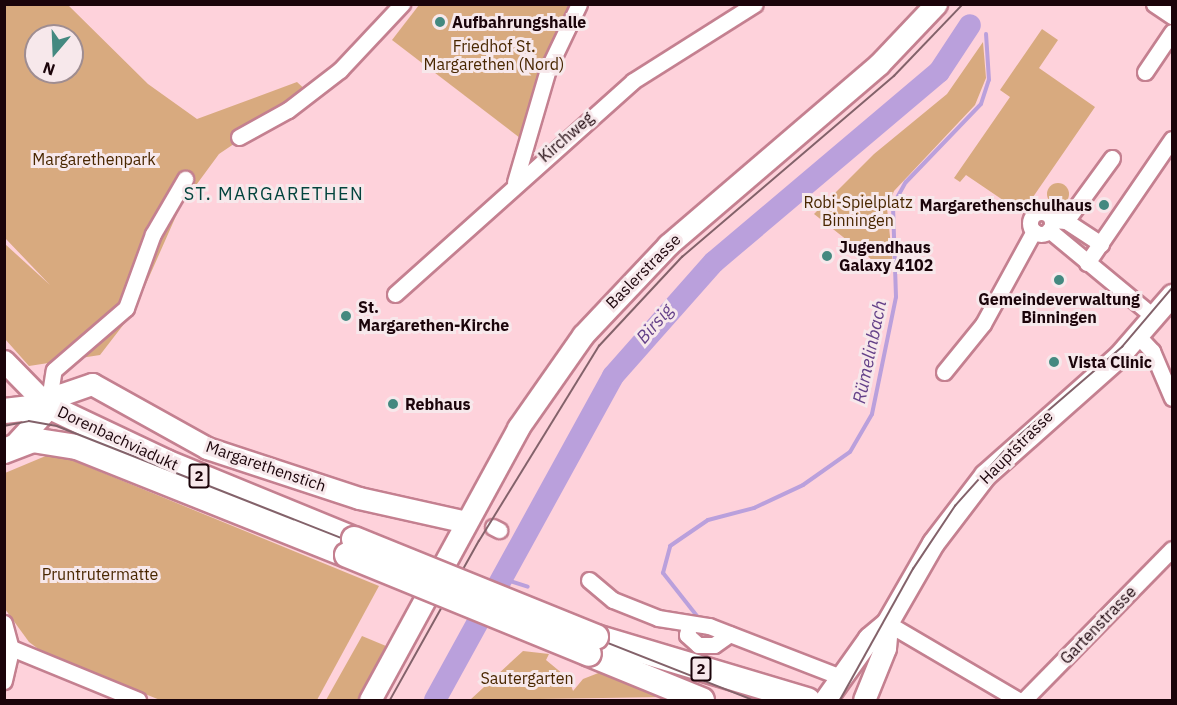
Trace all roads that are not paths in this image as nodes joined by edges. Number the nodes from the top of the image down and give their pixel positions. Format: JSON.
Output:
{"nodes":[{"id":1,"x":402,"y":4,"type":"edge"},
{"id":2,"x":579,"y":4,"type":"edge"},
{"id":3,"x":755,"y":4,"type":"edge"},
{"id":4,"x":936,"y":4,"type":"edge"},
{"id":5,"x":1154,"y":4,"type":"edge"},
{"id":6,"x":1173,"y":16,"type":"edge"},
{"id":7,"x":1173,"y":32,"type":"edge"},
{"id":8,"x":1148,"y":69,"type":"dead end"},
{"id":9,"x":239,"y":137,"type":"dead end"},
{"id":10,"x":1173,"y":139,"type":"edge"},
{"id":11,"x":1112,"y":158,"type":"dead end"},
{"id":12,"x":185,"y":179,"type":"dead end"},
{"id":13,"x":515,"y":182,"type":"junction"},
{"id":14,"x":1050,"y":225,"type":"junction"},
{"id":15,"x":1101,"y":244,"type":"junction"},
{"id":16,"x":1087,"y":263,"type":"junction"},
{"id":17,"x":395,"y":294,"type":"dead end"},
{"id":18,"x":1173,"y":295,"type":"edge"},
{"id":19,"x":1154,"y":317,"type":"junction"},
{"id":20,"x":1138,"y":336,"type":"junction"},
{"id":21,"x":4,"y":361,"type":"edge"},
{"id":22,"x":945,"y":372,"type":"dead end"},
{"id":23,"x":1173,"y":398,"type":"edge"},
{"id":24,"x":48,"y":405,"type":"junction"},
{"id":25,"x":4,"y":411,"type":"edge"},
{"id":26,"x":10,"y":448,"type":"edge"},
{"id":27,"x":466,"y":522,"type":"junction"},
{"id":28,"x":350,"y":547,"type":"junction"},
{"id":29,"x":1173,"y":549,"type":"edge"},
{"id":30,"x":589,"y":580,"type":"dead end"},
{"id":31,"x":4,"y":623,"type":"edge"},
{"id":32,"x":887,"y":623,"type":"junction"},
{"id":33,"x":592,"y":646,"type":"junction"},
{"id":34,"x":8,"y":647,"type":"edge"},
{"id":35,"x":843,"y":678,"type":"junction"},
{"id":36,"x":4,"y":681,"type":"edge"},
{"id":37,"x":133,"y":700,"type":"edge"},
{"id":38,"x":370,"y":700,"type":"edge"},
{"id":39,"x":702,"y":700,"type":"edge"},
{"id":40,"x":808,"y":700,"type":"edge"},
{"id":41,"x":825,"y":700,"type":"edge"},
{"id":42,"x":864,"y":700,"type":"edge"},
{"id":43,"x":1018,"y":700,"type":"edge"},
{"id":44,"x":1024,"y":700,"type":"edge"}],
"edges":[{"from":1,"to":9,"type":"street"},
{"from":2,"to":13,"type":"street"},
{"from":3,"to":13,"type":"street","name":"Kirchweg"},
{"from":4,"to":27,"type":"main road","name":"Baslerstrasse"},
{"from":5,"to":6,"type":"street"},
{"from":7,"to":8,"type":"street"},
{"from":10,"to":15,"type":"street"},
{"from":11,"to":14,"type":"street"},
{"from":12,"to":24,"type":"street"},
{"from":13,"to":17,"type":"street","name":"Kirchweg"},
{"from":14,"to":15,"type":"street"},
{"from":14,"to":16,"type":"street"},
{"from":14,"to":22,"type":"street"},
{"from":15,"to":16,"type":"street"},
{"from":16,"to":19,"type":"street"},
{"from":18,"to":19,"type":"main road","name":"Hauptstrasse"},
{"from":19,"to":20,"type":"main road","name":"Hauptstrasse"},
{"from":20,"to":23,"type":"street"},
{"from":20,"to":32,"type":"main road","name":"Hauptstrasse"},
{"from":21,"to":24,"type":"main road"},
{"from":24,"to":25,"type":"main road"},
{"from":24,"to":26,"type":"main road"},
{"from":24,"to":27,"type":"main road","name":"Margarethenstich"},
{"from":24,"to":28,"type":"main road","name":"Dorenbachviadukt","number":"2"},
{"from":26,"to":28,"type":"main road","name":"Dorenbachviadukt","number":"2"},
{"from":27,"to":38,"type":"main road","name":"Baslerstrasse"},
{"from":28,"to":33,"type":"main road","number":"2","bridge":true},
{"from":29,"to":44,"type":"street","name":"Gartenstrasse"},
{"from":30,"to":35,"type":"street"},
{"from":31,"to":34,"type":"street"},
{"from":32,"to":35,"type":"main road","name":"Hauptstrasse"},
{"from":32,"to":42,"type":"main road","name":"Hauptstrasse"},
{"from":32,"to":43,"type":"street"},
{"from":33,"to":39,"type":"main road","number":"2"},
{"from":33,"to":40,"type":"main road","number":"2"},
{"from":34,"to":36,"type":"street"},
{"from":34,"to":37,"type":"street"},
{"from":35,"to":41,"type":"main road","name":"Hauptstrasse"}]}
